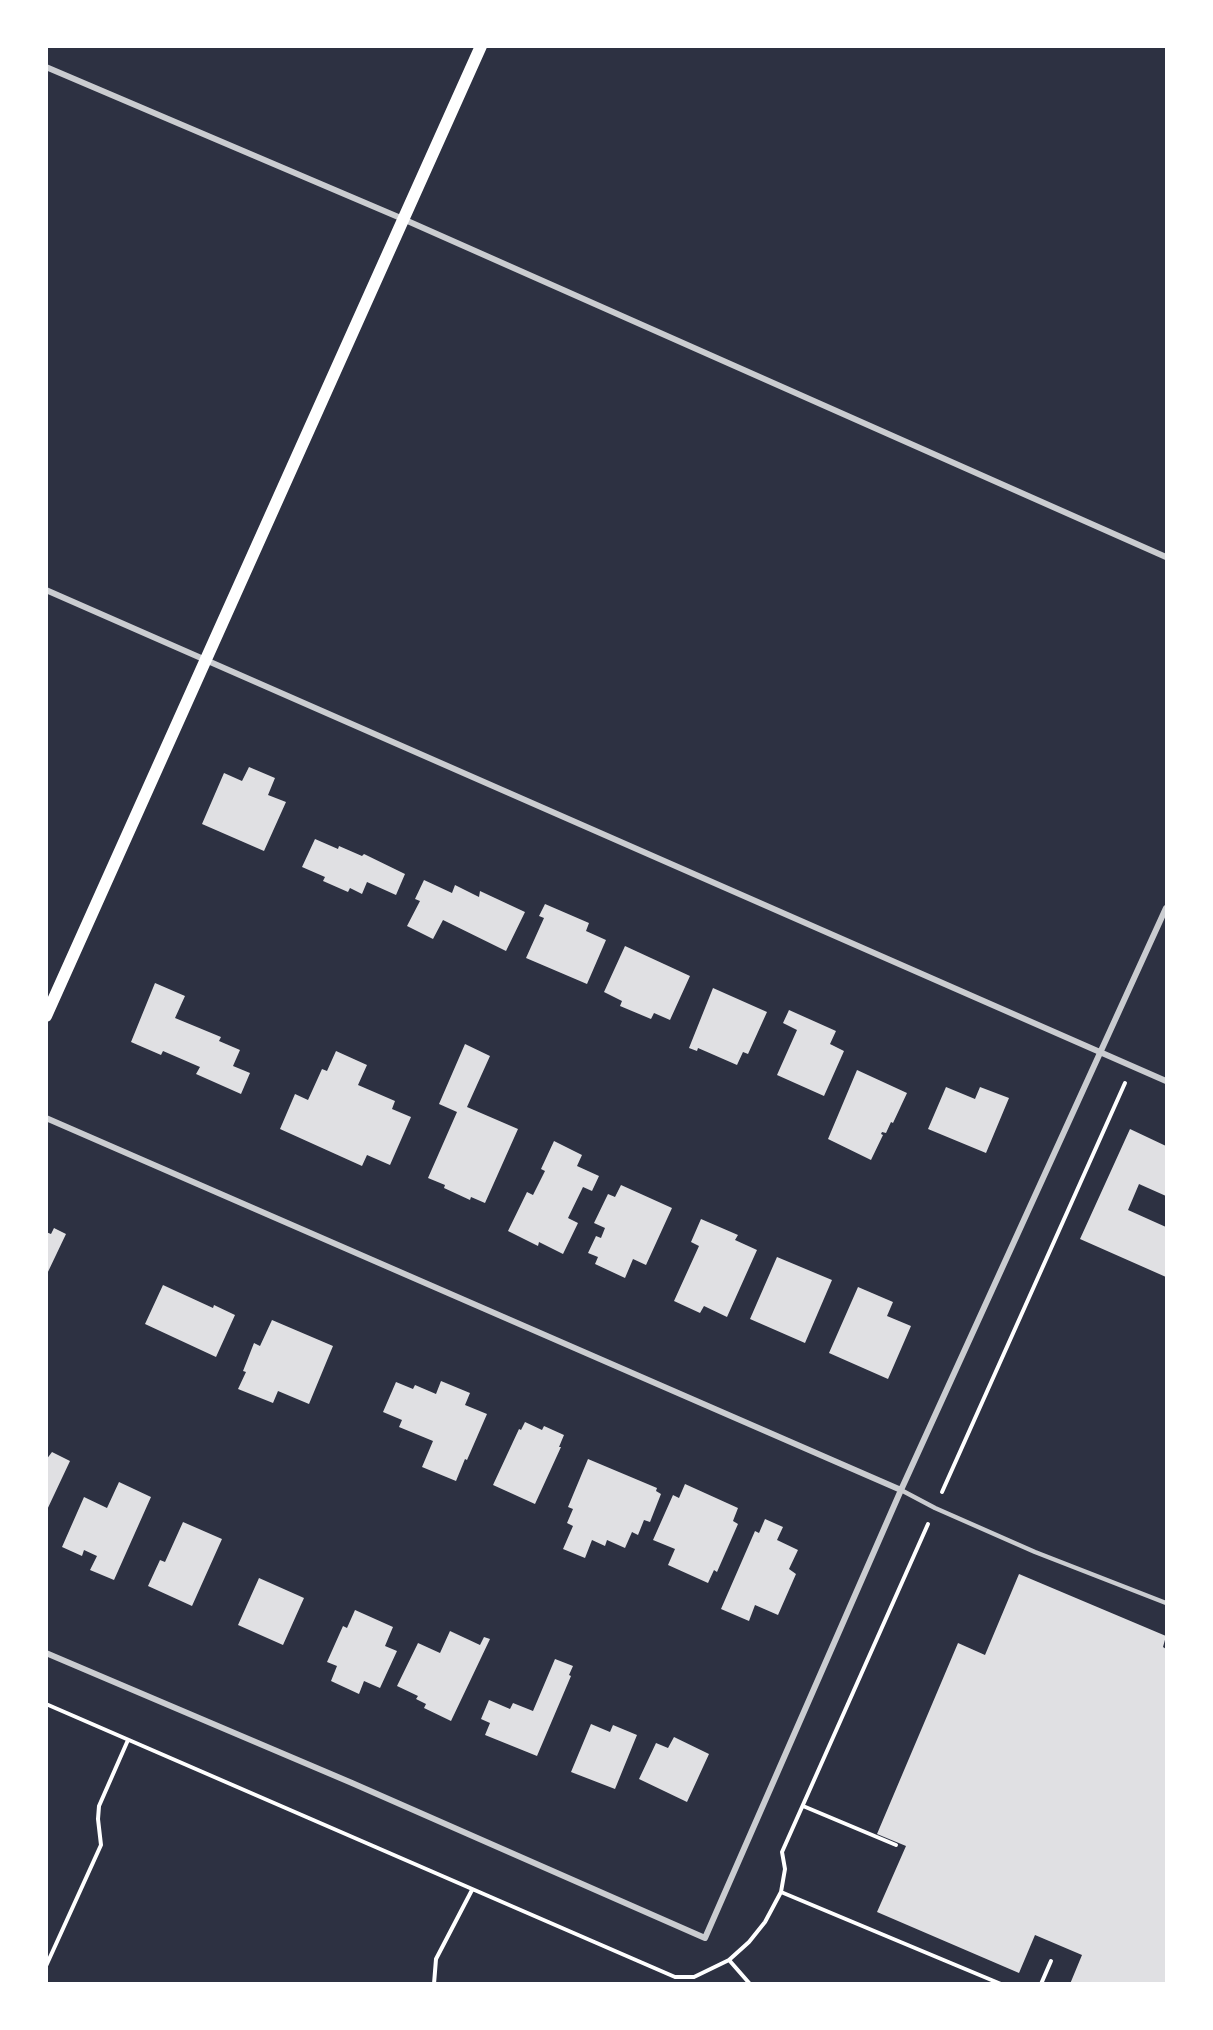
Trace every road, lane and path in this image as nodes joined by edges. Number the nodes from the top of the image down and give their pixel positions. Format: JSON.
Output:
{"nodes":[{"id":1,"x":481,"y":46,"type":"edge"},
{"id":2,"x":46,"y":67,"type":"edge"},
{"id":3,"x":403,"y":219,"type":"junction"},
{"id":4,"x":1167,"y":557,"type":"edge"},
{"id":5,"x":46,"y":590,"type":"edge"},
{"id":6,"x":207,"y":660,"type":"junction"},
{"id":7,"x":1167,"y":908,"type":"edge"},
{"id":8,"x":46,"y":1016,"type":"edge"},
{"id":9,"x":1100,"y":1053,"type":"junction"},
{"id":10,"x":1133,"y":1066,"type":"junction"},
{"id":11,"x":1167,"y":1081,"type":"edge"},
{"id":12,"x":46,"y":1118,"type":"edge"},
{"id":13,"x":901,"y":1490,"type":"junction"},
{"id":14,"x":935,"y":1508,"type":"junction"},
{"id":15,"x":1167,"y":1603,"type":"edge"},
{"id":16,"x":46,"y":1653,"type":"edge"},
{"id":17,"x":46,"y":1704,"type":"edge"},
{"id":18,"x":128,"y":1740,"type":"junction"},
{"id":19,"x":802,"y":1806,"type":"junction"},
{"id":20,"x":896,"y":1845,"type":"dead end"},
{"id":21,"x":472,"y":1890,"type":"junction"},
{"id":22,"x":781,"y":1892,"type":"junction"},
{"id":23,"x":729,"y":1960,"type":"junction"},
{"id":24,"x":1051,"y":1961,"type":"dead end"},
{"id":25,"x":46,"y":1966,"type":"edge"},
{"id":26,"x":434,"y":1983,"type":"edge"},
{"id":27,"x":750,"y":1983,"type":"edge"},
{"id":28,"x":1001,"y":1983,"type":"edge"},
{"id":29,"x":1041,"y":1983,"type":"edge"}],
"edges":[{"from":1,"to":3,"type":"main road"},
{"from":2,"to":3,"type":"street"},
{"from":3,"to":4,"type":"street"},
{"from":3,"to":6,"type":"main road"},
{"from":5,"to":6,"type":"street"},
{"from":6,"to":8,"type":"main road"},
{"from":6,"to":9,"type":"street"},
{"from":7,"to":9,"type":"street"},
{"from":9,"to":10,"type":"street"},
{"from":9,"to":13,"type":"street"},
{"from":10,"to":11,"type":"street"},
{"from":10,"to":14,"type":"path"},
{"from":12,"to":13,"type":"street"},
{"from":13,"to":14,"type":"lane"},
{"from":13,"to":16,"type":"street"},
{"from":14,"to":15,"type":"lane"},
{"from":14,"to":19,"type":"path"},
{"from":17,"to":18,"type":"path"},
{"from":18,"to":21,"type":"path"},
{"from":18,"to":25,"type":"path"},
{"from":19,"to":20,"type":"path"},
{"from":19,"to":22,"type":"path"},
{"from":21,"to":23,"type":"path"},
{"from":21,"to":26,"type":"path"},
{"from":22,"to":23,"type":"path"},
{"from":22,"to":28,"type":"path"},
{"from":23,"to":27,"type":"path"},
{"from":24,"to":29,"type":"path"}]}
